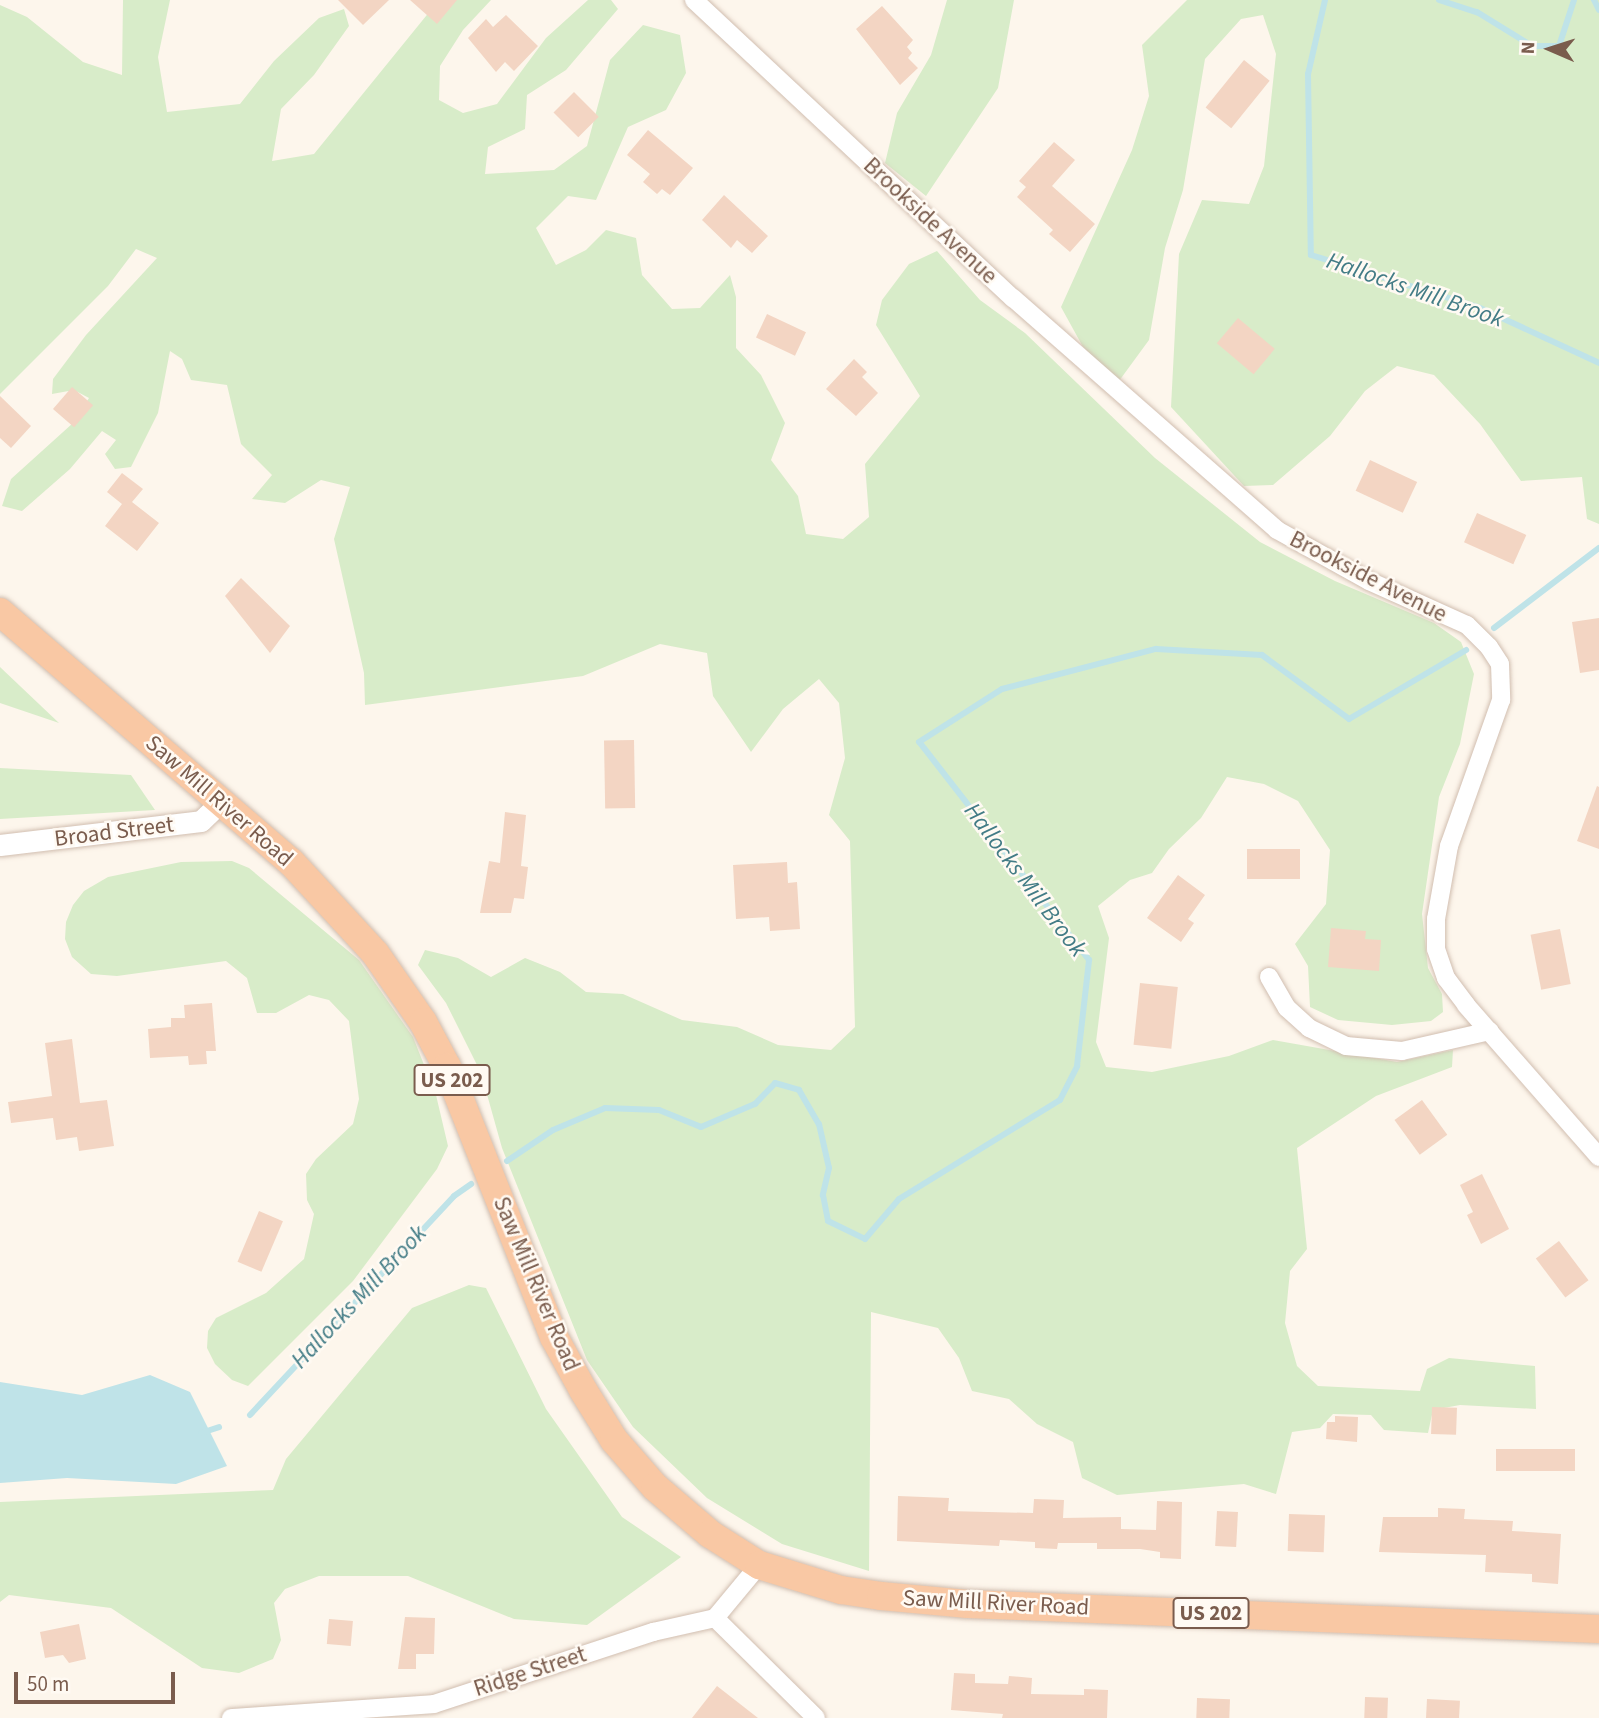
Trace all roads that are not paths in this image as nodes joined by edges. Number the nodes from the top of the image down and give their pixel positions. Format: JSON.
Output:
{"nodes":[{"id":1,"x":694,"y":0,"type":"edge"},
{"id":2,"x":0,"y":612,"type":"edge"},
{"id":3,"x":221,"y":802,"type":"junction"},
{"id":4,"x":0,"y":845,"type":"edge"},
{"id":5,"x":1269,"y":977,"type":"dead end"},
{"id":6,"x":1490,"y":1031,"type":"junction"},
{"id":7,"x":1599,"y":1157,"type":"edge"},
{"id":8,"x":759,"y":1565,"type":"junction"},
{"id":9,"x":715,"y":1618,"type":"junction"},
{"id":10,"x":1599,"y":1629,"type":"edge"},
{"id":11,"x":231,"y":1718,"type":"edge"},
{"id":12,"x":816,"y":1718,"type":"edge"}],
"edges":[{"from":1,"to":6,"type":"street","name":"Brookside Avenue"},
{"from":2,"to":3,"type":"highway","name":"Saw Mill River Road","number":"US 202"},
{"from":3,"to":4,"type":"street","name":"Broad Street"},
{"from":3,"to":8,"type":"highway","name":"Saw Mill River Road","number":"US 202"},
{"from":5,"to":6,"type":"street"},
{"from":6,"to":7,"type":"street","name":"Brookside Avenue"},
{"from":8,"to":9,"type":"street"},
{"from":8,"to":10,"type":"highway","name":"Saw Mill River Road","number":"US 202"},
{"from":9,"to":11,"type":"street","name":"Ridge Street"},
{"from":9,"to":12,"type":"street"}]}
